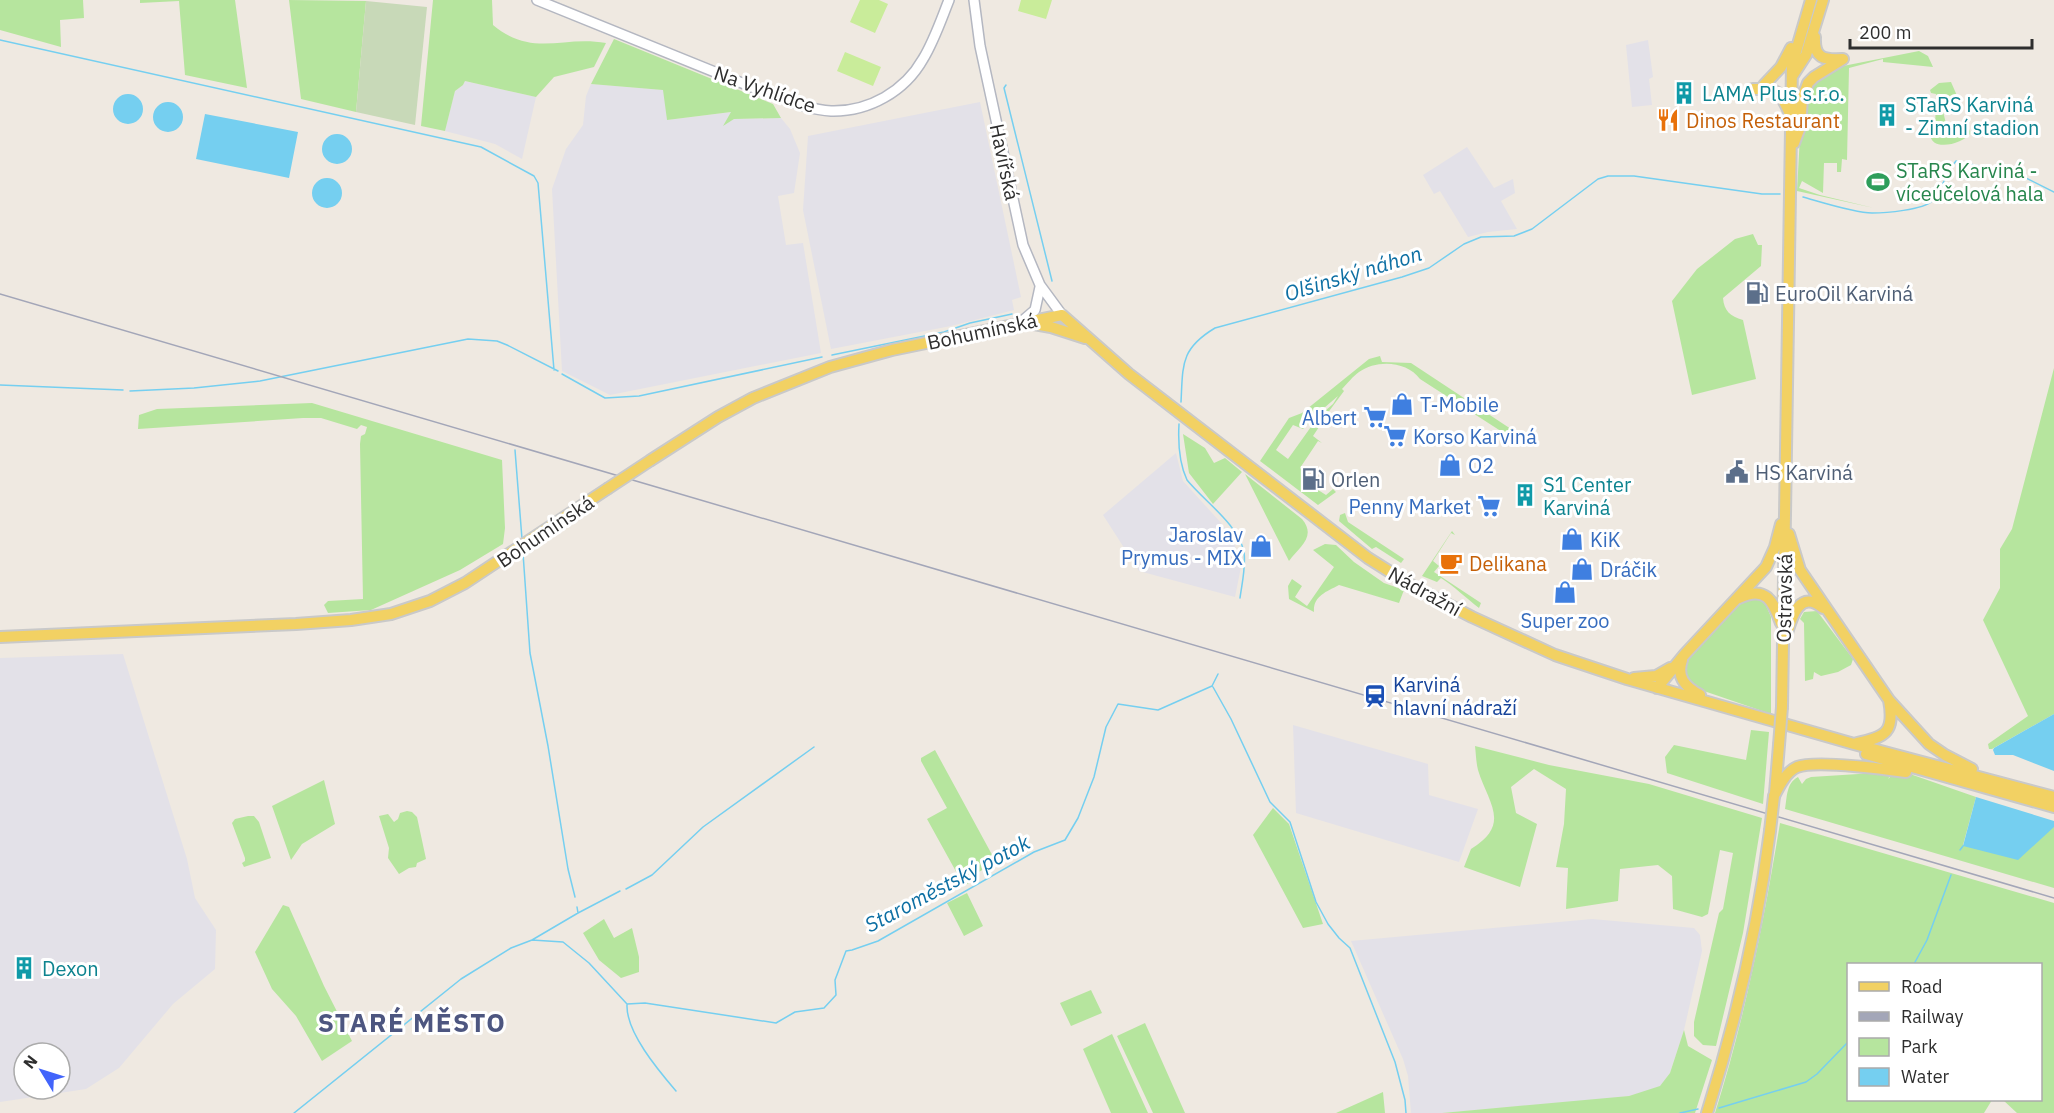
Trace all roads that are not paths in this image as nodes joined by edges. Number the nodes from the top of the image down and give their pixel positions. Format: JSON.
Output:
{"nodes":[{"id":1,"x":537,"y":0,"type":"edge"},
{"id":2,"x":949,"y":0,"type":"edge"},
{"id":3,"x":964,"y":0,"type":"edge"},
{"id":4,"x":1810,"y":0,"type":"edge"},
{"id":5,"x":1823,"y":0,"type":"edge"},
{"id":6,"x":974,"y":3,"type":"edge"},
{"id":7,"x":1803,"y":24,"type":"junction"},
{"id":8,"x":1815,"y":26,"type":"junction"},
{"id":9,"x":1793,"y":75,"type":"junction"},
{"id":10,"x":1764,"y":85,"type":"dead end"},
{"id":11,"x":1753,"y":89,"type":"dead end"},
{"id":12,"x":1791,"y":117,"type":"junction"},
{"id":13,"x":1790,"y":153,"type":"junction"},
{"id":14,"x":1040,"y":287,"type":"junction"},
{"id":15,"x":1062,"y":315,"type":"junction"},
{"id":16,"x":1022,"y":323,"type":"junction"},
{"id":17,"x":1086,"y":338,"type":"junction"},
{"id":18,"x":1786,"y":506,"type":"junction"},
{"id":19,"x":1785,"y":519,"type":"junction"},
{"id":20,"x":1737,"y":599,"type":"junction"},
{"id":21,"x":1826,"y":610,"type":"junction"},
{"id":22,"x":1784,"y":631,"type":"junction"},
{"id":23,"x":0,"y":637,"type":"edge"},
{"id":24,"x":1783,"y":648,"type":"junction"},
{"id":25,"x":1681,"y":658,"type":"junction"},
{"id":26,"x":1627,"y":679,"type":"junction"},
{"id":27,"x":1657,"y":688,"type":"junction"},
{"id":28,"x":1889,"y":700,"type":"junction"},
{"id":29,"x":1722,"y":705,"type":"junction"},
{"id":30,"x":1901,"y":715,"type":"junction"},
{"id":31,"x":1855,"y":748,"type":"junction"},
{"id":32,"x":1872,"y":749,"type":"junction"},
{"id":33,"x":1940,"y":776,"type":"junction"},
{"id":34,"x":2020,"y":787,"type":"junction"},
{"id":35,"x":1774,"y":796,"type":"junction"},
{"id":36,"x":2054,"y":797,"type":"edge"},
{"id":37,"x":2054,"y":807,"type":"edge"},
{"id":38,"x":1707,"y":1113,"type":"edge"}],
"edges":[{"from":1,"to":2,"type":"street","name":"Na Vyhlídce"},
{"from":3,"to":6,"type":"street"},
{"from":4,"to":7,"type":"main road"},
{"from":5,"to":8,"type":"main road"},
{"from":6,"to":14,"type":"street","name":"Havířská"},
{"from":7,"to":9,"type":"main road","name":"Ostravská"},
{"from":7,"to":10,"type":"main road"},
{"from":8,"to":9,"type":"main road"},
{"from":8,"to":13,"type":"main road"},
{"from":9,"to":12,"type":"main road","name":"Ostravská"},
{"from":11,"to":12,"type":"main road"},
{"from":12,"to":13,"type":"main road","name":"Ostravská"},
{"from":13,"to":18,"type":"main road","name":"Ostravská"},
{"from":14,"to":15,"type":"street","name":"Havířská"},
{"from":14,"to":16,"type":"street"},
{"from":15,"to":16,"type":"main road","name":"Bohumínská"},
{"from":15,"to":17,"type":"main road","name":"Nádražní"},
{"from":16,"to":17,"type":"main road"},
{"from":16,"to":23,"type":"main road","name":"Bohumínská","bridge":true},
{"from":17,"to":26,"type":"main road","name":"Nádražní"},
{"from":18,"to":19,"type":"main road","name":"Ostravská"},
{"from":18,"to":20,"type":"main road"},
{"from":19,"to":21,"type":"main road"},
{"from":19,"to":22,"type":"main road","name":"Ostravská"},
{"from":20,"to":22,"type":"main road"},
{"from":20,"to":25,"type":"main road"},
{"from":21,"to":24,"type":"main road"},
{"from":21,"to":28,"type":"main road"},
{"from":22,"to":24,"type":"main road","name":"Ostravská"},
{"from":24,"to":35,"type":"main road","name":"Ostravská","bridge":true},
{"from":25,"to":26,"type":"main road"},
{"from":25,"to":27,"type":"main road"},
{"from":25,"to":29,"type":"main road"},
{"from":26,"to":27,"type":"main road","name":"Nádražní"},
{"from":27,"to":29,"type":"main road","name":"Nádražní"},
{"from":27,"to":31,"type":"main road"},
{"from":28,"to":30,"type":"main road"},
{"from":28,"to":31,"type":"main road"},
{"from":29,"to":31,"type":"main road","name":"Nádražní"},
{"from":30,"to":32,"type":"main road"},
{"from":30,"to":34,"type":"main road"},
{"from":31,"to":32,"type":"main road"},
{"from":31,"to":33,"type":"main road"},
{"from":32,"to":34,"type":"main road"},
{"from":33,"to":35,"type":"main road"},
{"from":33,"to":37,"type":"main road"},
{"from":34,"to":36,"type":"main road"},
{"from":35,"to":38,"type":"main road","name":"Ostravská","bridge":true}]}
